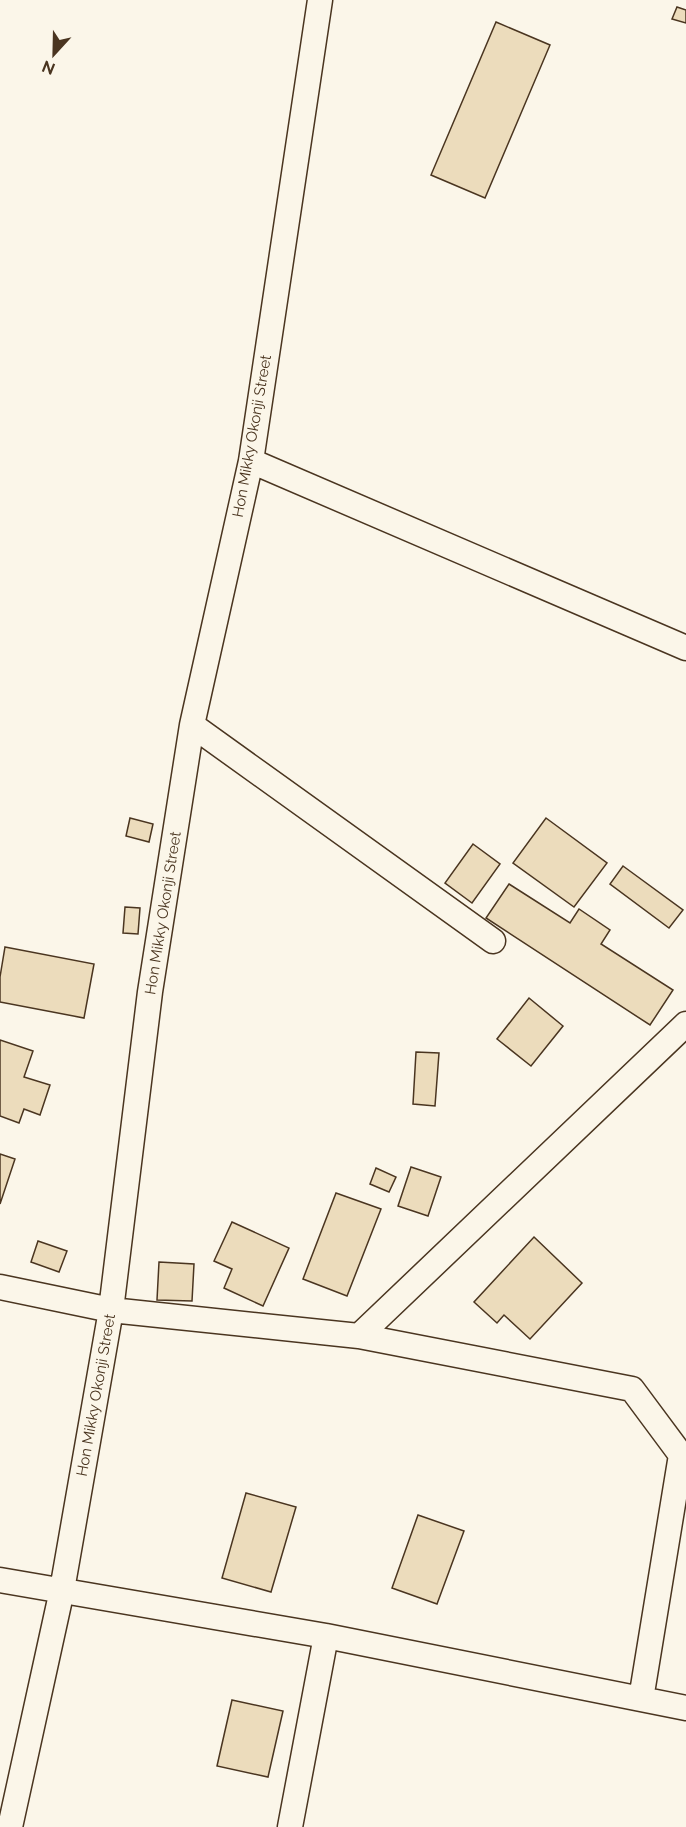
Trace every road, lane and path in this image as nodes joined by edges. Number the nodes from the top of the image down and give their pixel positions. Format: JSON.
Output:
{"nodes":[{"id":1,"x":320,"y":0,"type":"edge"},
{"id":2,"x":250,"y":461,"type":"junction"},
{"id":3,"x":686,"y":648,"type":"edge"},
{"id":4,"x":192,"y":725,"type":"junction"},
{"id":5,"x":493,"y":941,"type":"dead end"},
{"id":6,"x":686,"y":1024,"type":"edge"},
{"id":7,"x":0,"y":1287,"type":"edge"},
{"id":8,"x":111,"y":1310,"type":"junction"},
{"id":9,"x":359,"y":1336,"type":"junction"},
{"id":10,"x":0,"y":1580,"type":"edge"},
{"id":11,"x":62,"y":1590,"type":"junction"},
{"id":12,"x":326,"y":1636,"type":"junction"},
{"id":13,"x":641,"y":1699,"type":"junction"},
{"id":14,"x":686,"y":1708,"type":"edge"},
{"id":15,"x":10,"y":1827,"type":"edge"},
{"id":16,"x":290,"y":1827,"type":"edge"}],
"edges":[{"from":1,"to":2,"type":"street","name":"Hon Mikky Okonji Street"},
{"from":2,"to":3,"type":"street"},
{"from":2,"to":4,"type":"street","name":"Hon Mikky Okonji Street"},
{"from":4,"to":5,"type":"street"},
{"from":4,"to":8,"type":"street","name":"Hon Mikky Okonji Street"},
{"from":6,"to":9,"type":"street"},
{"from":7,"to":8,"type":"street"},
{"from":8,"to":9,"type":"street"},
{"from":8,"to":11,"type":"street","name":"Hon Mikky Okonji Street"},
{"from":9,"to":13,"type":"street"},
{"from":10,"to":11,"type":"street"},
{"from":11,"to":12,"type":"street"},
{"from":11,"to":15,"type":"street","name":"Hon Mikky Okonji Street"},
{"from":12,"to":13,"type":"street"},
{"from":12,"to":16,"type":"street"},
{"from":13,"to":14,"type":"street"}]}
